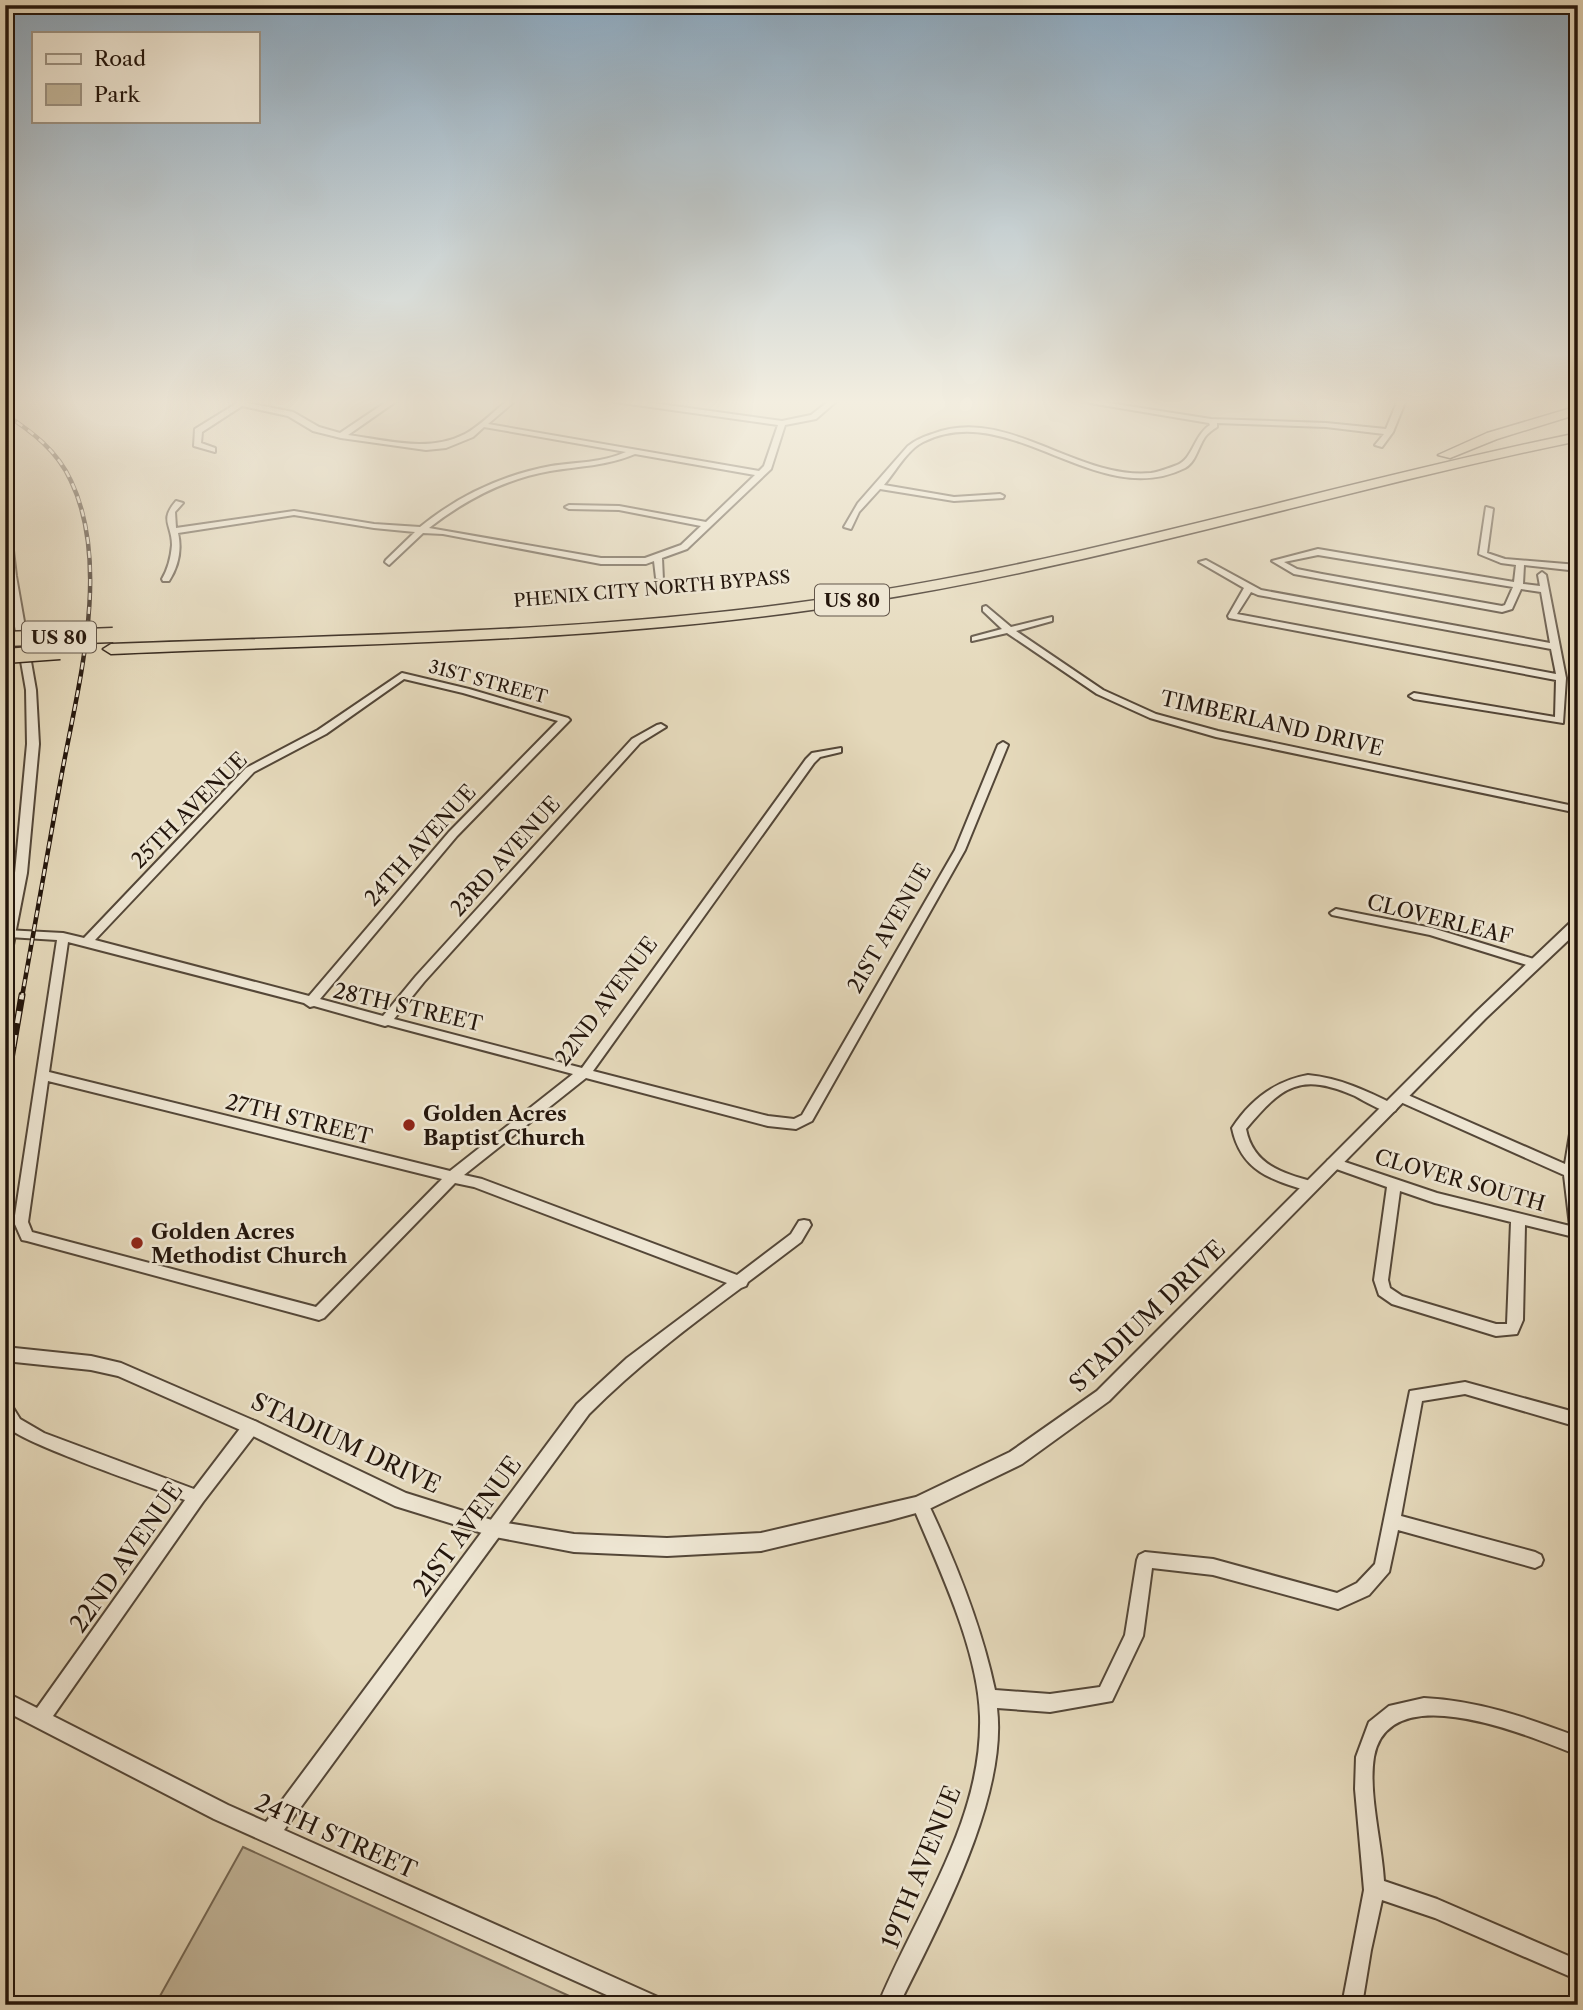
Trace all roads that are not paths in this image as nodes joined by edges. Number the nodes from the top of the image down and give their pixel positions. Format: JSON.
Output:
{"nodes":[{"id":1,"x":472,"y":494,"type":"edge"},
{"id":2,"x":741,"y":494,"type":"edge"},
{"id":3,"x":871,"y":494,"type":"edge"},
{"id":4,"x":924,"y":494,"type":"edge"},
{"id":5,"x":1281,"y":494,"type":"edge"},
{"id":6,"x":1330,"y":494,"type":"edge"},
{"id":7,"x":1000,"y":496,"type":"dead end"},
{"id":8,"x":179,"y":503,"type":"dead end"},
{"id":9,"x":569,"y":507,"type":"dead end"},
{"id":10,"x":1489,"y":509,"type":"dead end"},
{"id":11,"x":5,"y":525,"type":"edge"},
{"id":12,"x":709,"y":525,"type":"junction"},
{"id":13,"x":848,"y":527,"type":"dead end"},
{"id":14,"x":423,"y":529,"type":"junction"},
{"id":15,"x":175,"y":531,"type":"junction"},
{"id":16,"x":658,"y":559,"type":"junction"},
{"id":17,"x":389,"y":562,"type":"dead end"},
{"id":18,"x":1203,"y":562,"type":"dead end"},
{"id":19,"x":1520,"y":562,"type":"junction"},
{"id":20,"x":1578,"y":568,"type":"edge"},
{"id":21,"x":1542,"y":575,"type":"dead end"},
{"id":22,"x":660,"y":578,"type":"dead end"},
{"id":23,"x":166,"y":579,"type":"dead end"},
{"id":24,"x":1518,"y":586,"type":"junction"},
{"id":25,"x":1248,"y":589,"type":"junction"},
{"id":26,"x":1545,"y":590,"type":"junction"},
{"id":27,"x":986,"y":609,"type":"dead end"},
{"id":28,"x":1049,"y":619,"type":"dead end"},
{"id":29,"x":1010,"y":631,"type":"junction"},
{"id":30,"x":5,"y":639,"type":"edge"},
{"id":31,"x":975,"y":639,"type":"dead end"},
{"id":32,"x":112,"y":642,"type":"junction"},
{"id":33,"x":1554,"y":647,"type":"junction"},
{"id":34,"x":5,"y":656,"type":"edge"},
{"id":35,"x":402,"y":676,"type":"joint"},
{"id":36,"x":1561,"y":678,"type":"junction"},
{"id":37,"x":1414,"y":696,"type":"dead end"},
{"id":38,"x":565,"y":720,"type":"joint"},
{"id":39,"x":661,"y":727,"type":"dead end"},
{"id":40,"x":1003,"y":745,"type":"dead end"},
{"id":41,"x":836,"y":750,"type":"dead end"},
{"id":42,"x":1578,"y":810,"type":"edge"},
{"id":43,"x":1336,"y":913,"type":"dead end"},
{"id":44,"x":1578,"y":923,"type":"edge"},
{"id":45,"x":9,"y":933,"type":"junction"},
{"id":46,"x":63,"y":937,"type":"junction"},
{"id":47,"x":87,"y":942,"type":"junction"},
{"id":48,"x":5,"y":950,"type":"edge"},
{"id":49,"x":1534,"y":963,"type":"junction"},
{"id":50,"x":310,"y":1003,"type":"junction"},
{"id":51,"x":386,"y":1021,"type":"junction"},
{"id":52,"x":586,"y":1072,"type":"junction"},
{"id":53,"x":43,"y":1075,"type":"junction"},
{"id":54,"x":1396,"y":1103,"type":"junction"},
{"id":55,"x":796,"y":1124,"type":"joint"},
{"id":56,"x":1578,"y":1128,"type":"edge"},
{"id":57,"x":1333,"y":1163,"type":"junction"},
{"id":58,"x":1570,"y":1172,"type":"junction"},
{"id":59,"x":452,"y":1177,"type":"junction"},
{"id":60,"x":1394,"y":1185,"type":"junction"},
{"id":61,"x":1309,"y":1186,"type":"junction"},
{"id":62,"x":1518,"y":1220,"type":"junction"},
{"id":63,"x":804,"y":1225,"type":"dead end"},
{"id":64,"x":1578,"y":1233,"type":"edge"},
{"id":65,"x":741,"y":1282,"type":"junction"},
{"id":66,"x":5,"y":1354,"type":"edge"},
{"id":67,"x":6,"y":1411,"type":"edge"},
{"id":68,"x":1578,"y":1420,"type":"edge"},
{"id":69,"x":251,"y":1427,"type":"junction"},
{"id":70,"x":197,"y":1496,"type":"junction"},
{"id":71,"x":920,"y":1504,"type":"junction"},
{"id":72,"x":1391,"y":1521,"type":"junction"},
{"id":73,"x":495,"y":1529,"type":"junction"},
{"id":74,"x":1535,"y":1560,"type":"dead end"},
{"id":75,"x":986,"y":1698,"type":"junction"},
{"id":76,"x":5,"y":1701,"type":"edge"},
{"id":77,"x":43,"y":1717,"type":"junction"},
{"id":78,"x":1578,"y":1746,"type":"edge"},
{"id":79,"x":269,"y":1834,"type":"junction"},
{"id":80,"x":1374,"y":1886,"type":"junction"},
{"id":81,"x":1578,"y":1970,"type":"edge"},
{"id":82,"x":653,"y":2005,"type":"edge"},
{"id":83,"x":888,"y":2005,"type":"edge"},
{"id":84,"x":1352,"y":2005,"type":"edge"}],
"edges":[{"from":1,"to":14,"type":"street"},
{"from":2,"to":12,"type":"street"},
{"from":3,"to":13,"type":"street"},
{"from":4,"to":7,"type":"street"},
{"from":5,"to":32,"type":"highway","name":"PHENIX CITY NORTH BYPASS","number":"US 80"},
{"from":6,"to":32,"type":"highway","name":"PHENIX CITY NORTH BYPASS","number":"US 80"},
{"from":8,"to":15,"type":"street"},
{"from":9,"to":12,"type":"street"},
{"from":10,"to":19,"type":"street"},
{"from":11,"to":45,"type":"street"},
{"from":12,"to":16,"type":"street"},
{"from":14,"to":15,"type":"street"},
{"from":14,"to":16,"type":"street"},
{"from":14,"to":17,"type":"street"},
{"from":15,"to":23,"type":"street"},
{"from":16,"to":22,"type":"street"},
{"from":18,"to":25,"type":"street"},
{"from":19,"to":20,"type":"street"},
{"from":19,"to":24,"type":"street"},
{"from":21,"to":26,"type":"street"},
{"from":24,"to":24,"type":"street"},
{"from":24,"to":26,"type":"street"},
{"from":25,"to":33,"type":"street"},
{"from":25,"to":36,"type":"street"},
{"from":26,"to":33,"type":"street"},
{"from":27,"to":29,"type":"street","name":"TIMBERLAND DRIVE"},
{"from":28,"to":29,"type":"street"},
{"from":29,"to":31,"type":"street"},
{"from":29,"to":42,"type":"street","name":"TIMBERLAND DRIVE"},
{"from":30,"to":32,"type":"highway","name":"PHENIX CITY NORTH BYPASS","number":"US 80","bridge":true},
{"from":32,"to":34,"type":"highway","name":"PHENIX CITY NORTH BYPASS","number":"US 80","bridge":true},
{"from":33,"to":36,"type":"street"},
{"from":35,"to":38,"type":"street","name":"31ST STREET"},
{"from":35,"to":47,"type":"street","name":"25TH AVENUE"},
{"from":36,"to":37,"type":"street"},
{"from":38,"to":50,"type":"street","name":"24TH AVENUE"},
{"from":39,"to":51,"type":"street","name":"23RD AVENUE"},
{"from":40,"to":55,"type":"street","name":"21ST AVENUE"},
{"from":41,"to":52,"type":"street","name":"22ND AVENUE"},
{"from":43,"to":49,"type":"street","name":"CLOVERLEAF"},
{"from":44,"to":49,"type":"street","name":"STADIUM DRIVE"},
{"from":45,"to":46,"type":"street","name":"28TH STREET"},
{"from":45,"to":48,"type":"street"},
{"from":46,"to":47,"type":"street","name":"28TH STREET"},
{"from":46,"to":53,"type":"street"},
{"from":47,"to":50,"type":"street","name":"28TH STREET"},
{"from":49,"to":54,"type":"street","name":"STADIUM DRIVE"},
{"from":50,"to":51,"type":"street","name":"28TH STREET"},
{"from":51,"to":52,"type":"street","name":"28TH STREET"},
{"from":52,"to":55,"type":"street","name":"28TH STREET"},
{"from":52,"to":59,"type":"street","name":"22ND AVENUE"},
{"from":53,"to":59,"type":"street","name":"27TH STREET"},
{"from":53,"to":59,"type":"street","name":"22ND AVENUE"},
{"from":54,"to":57,"type":"street","name":"STADIUM DRIVE"},
{"from":54,"to":58,"type":"street"},
{"from":54,"to":61,"type":"street"},
{"from":56,"to":58,"type":"street"},
{"from":57,"to":60,"type":"street","name":"CLOVER SOUTH"},
{"from":57,"to":61,"type":"street","name":"STADIUM DRIVE"},
{"from":58,"to":64,"type":"street"},
{"from":59,"to":65,"type":"street","name":"27TH STREET"},
{"from":60,"to":62,"type":"street","name":"CLOVER SOUTH"},
{"from":60,"to":62,"type":"street"},
{"from":61,"to":71,"type":"street","name":"STADIUM DRIVE"},
{"from":62,"to":64,"type":"street","name":"CLOVER SOUTH"},
{"from":63,"to":65,"type":"street","name":"21ST AVENUE"},
{"from":65,"to":73,"type":"street","name":"21ST AVENUE"},
{"from":66,"to":69,"type":"street","name":"STADIUM DRIVE"},
{"from":67,"to":70,"type":"street"},
{"from":68,"to":72,"type":"street"},
{"from":69,"to":70,"type":"street","name":"22ND AVENUE"},
{"from":69,"to":73,"type":"street","name":"STADIUM DRIVE"},
{"from":70,"to":77,"type":"street","name":"22ND AVENUE"},
{"from":71,"to":73,"type":"street","name":"STADIUM DRIVE"},
{"from":71,"to":75,"type":"street","name":"19TH AVENUE"},
{"from":72,"to":74,"type":"street"},
{"from":72,"to":75,"type":"street"},
{"from":73,"to":79,"type":"street","name":"21ST AVENUE"},
{"from":75,"to":83,"type":"street","name":"19TH AVENUE"},
{"from":76,"to":77,"type":"street","name":"24TH STREET"},
{"from":77,"to":79,"type":"street","name":"24TH STREET"},
{"from":78,"to":80,"type":"street"},
{"from":79,"to":82,"type":"street","name":"24TH STREET"},
{"from":80,"to":81,"type":"street"},
{"from":80,"to":84,"type":"street"}]}
